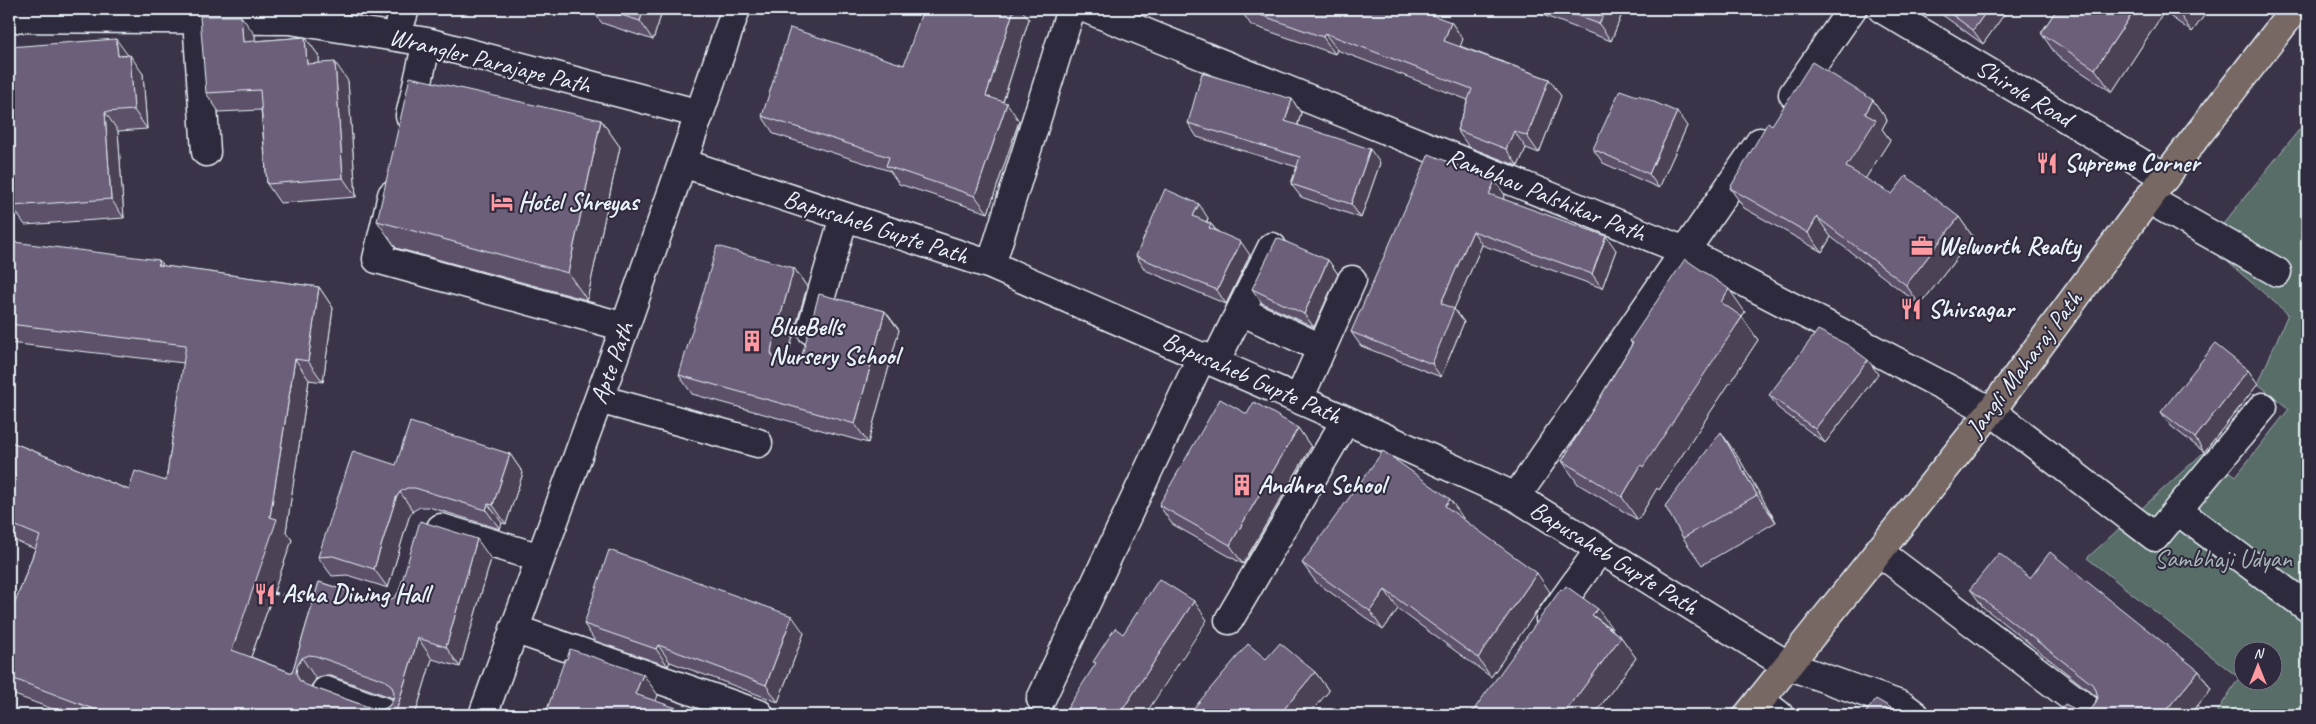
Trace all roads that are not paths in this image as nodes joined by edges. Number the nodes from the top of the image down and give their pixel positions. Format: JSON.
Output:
{"nodes":[{"id":1,"x":405,"y":9,"type":"edge"},
{"id":2,"x":736,"y":9,"type":"edge"},
{"id":3,"x":1071,"y":9,"type":"edge"},
{"id":4,"x":1087,"y":9,"type":"edge"},
{"id":5,"x":1852,"y":9,"type":"edge"},
{"id":6,"x":1882,"y":9,"type":"edge"},
{"id":7,"x":2296,"y":9,"type":"edge"},
{"id":8,"x":239,"y":14,"type":"edge"},
{"id":9,"x":9,"y":18,"type":"edge"},
{"id":10,"x":197,"y":19,"type":"junction"},
{"id":11,"x":396,"y":37,"type":"junction"},
{"id":12,"x":427,"y":42,"type":"junction"},
{"id":13,"x":700,"y":114,"type":"junction"},
{"id":14,"x":405,"y":137,"type":"edge"},
{"id":15,"x":206,"y":152,"type":"dead end"},
{"id":16,"x":683,"y":163,"type":"junction"},
{"id":17,"x":396,"y":175,"type":"edge"},
{"id":18,"x":2165,"y":177,"type":"junction"},
{"id":19,"x":2148,"y":199,"type":"junction"},
{"id":20,"x":844,"y":216,"type":"junction"},
{"id":21,"x":1272,"y":247,"type":"edge"},
{"id":22,"x":1685,"y":251,"type":"junction"},
{"id":23,"x":991,"y":266,"type":"junction"},
{"id":24,"x":2277,"y":272,"type":"dead end"},
{"id":25,"x":1352,"y":280,"type":"dead end"},
{"id":26,"x":1240,"y":311,"type":"junction"},
{"id":27,"x":625,"y":327,"type":"junction"},
{"id":28,"x":1321,"y":348,"type":"junction"},
{"id":29,"x":805,"y":351,"type":"edge"},
{"id":30,"x":1208,"y":359,"type":"junction"},
{"id":31,"x":599,"y":398,"type":"junction"},
{"id":32,"x":1299,"y":399,"type":"junction"},
{"id":33,"x":2263,"y":407,"type":"dead end"},
{"id":34,"x":1990,"y":411,"type":"junction"},
{"id":35,"x":1346,"y":420,"type":"junction"},
{"id":36,"x":758,"y":443,"type":"dead end"},
{"id":37,"x":1516,"y":497,"type":"junction"},
{"id":38,"x":2178,"y":511,"type":"junction"},
{"id":39,"x":418,"y":541,"type":"edge"},
{"id":40,"x":1600,"y":549,"type":"junction"},
{"id":41,"x":1878,"y":552,"type":"junction"},
{"id":42,"x":540,"y":558,"type":"junction"},
{"id":43,"x":2307,"y":607,"type":"edge"},
{"id":44,"x":1229,"y":620,"type":"dead end"},
{"id":45,"x":514,"y":629,"type":"junction"},
{"id":46,"x":1534,"y":642,"type":"edge"},
{"id":47,"x":1787,"y":665,"type":"junction"},
{"id":48,"x":326,"y":691,"type":"edge"},
{"id":49,"x":1041,"y":699,"type":"dead end"},
{"id":50,"x":1762,"y":710,"type":"edge"},
{"id":51,"x":759,"y":714,"type":"edge"},
{"id":52,"x":393,"y":715,"type":"edge"},
{"id":53,"x":483,"y":715,"type":"edge"},
{"id":54,"x":1915,"y":715,"type":"edge"},
{"id":55,"x":2095,"y":715,"type":"edge"}],
"edges":[{"from":1,"to":11,"type":"street"},
{"from":2,"to":13,"type":"street","name":"Apte Path"},
{"from":3,"to":23,"type":"street"},
{"from":4,"to":22,"type":"street","name":"Rambhau Palshikar Path"},
{"from":5,"to":22,"type":"street"},
{"from":6,"to":18,"type":"street","name":"Shirole Road"},
{"from":7,"to":18,"type":"main road","name":"Jangli Maharaj Path"},
{"from":8,"to":10,"type":"street","name":"Wrangler Parajape Path"},
{"from":8,"to":11,"type":"street","name":"Wrangler Parajape Path"},
{"from":9,"to":10,"type":"street","name":"Wrangler Parajape Path"},
{"from":10,"to":15,"type":"street"},
{"from":11,"to":12,"type":"street","name":"Wrangler Parajape Path"},
{"from":12,"to":13,"type":"street","name":"Wrangler Parajape Path"},
{"from":12,"to":14,"type":"street"},
{"from":13,"to":16,"type":"street","name":"Apte Path"},
{"from":16,"to":20,"type":"street","name":"Bapusaheb Gupte Path"},
{"from":16,"to":27,"type":"street","name":"Apte Path"},
{"from":17,"to":27,"type":"street"},
{"from":18,"to":19,"type":"main road","name":"Jangli Maharaj Path"},
{"from":19,"to":24,"type":"street"},
{"from":19,"to":34,"type":"main road","name":"Jangli Maharaj Path"},
{"from":20,"to":23,"type":"street","name":"Bapusaheb Gupte Path"},
{"from":20,"to":29,"type":"street"},
{"from":21,"to":26,"type":"street"},
{"from":22,"to":34,"type":"street","name":"Rambhau Palshikar Path"},
{"from":22,"to":37,"type":"street"},
{"from":23,"to":30,"type":"street","name":"Bapusaheb Gupte Path"},
{"from":25,"to":28,"type":"street"},
{"from":26,"to":28,"type":"street"},
{"from":26,"to":30,"type":"street"},
{"from":27,"to":31,"type":"street","name":"Apte Path"},
{"from":28,"to":32,"type":"street"},
{"from":30,"to":32,"type":"street","name":"Bapusaheb Gupte Path"},
{"from":30,"to":49,"type":"street"},
{"from":31,"to":36,"type":"street"},
{"from":31,"to":42,"type":"street","name":"Apte Path"},
{"from":32,"to":35,"type":"street","name":"Bapusaheb Gupte Path"},
{"from":33,"to":38,"type":"street"},
{"from":34,"to":38,"type":"street","name":"Rambhau Palshikar Path"},
{"from":34,"to":41,"type":"main road","name":"Jangli Maharaj Path"},
{"from":35,"to":37,"type":"street","name":"Bapusaheb Gupte Path"},
{"from":35,"to":44,"type":"street"},
{"from":37,"to":40,"type":"street","name":"Bapusaheb Gupte Path"},
{"from":38,"to":43,"type":"street"},
{"from":39,"to":42,"type":"street"},
{"from":40,"to":46,"type":"street"},
{"from":40,"to":47,"type":"street","name":"Bapusaheb Gupte Path"},
{"from":41,"to":47,"type":"main road","name":"Jangli Maharaj Path"},
{"from":41,"to":55,"type":"street"},
{"from":42,"to":45,"type":"street","name":"Apte Path"},
{"from":45,"to":51,"type":"street"},
{"from":45,"to":53,"type":"street","name":"Apte Path"},
{"from":47,"to":50,"type":"main road","name":"Jangli Maharaj Path"},
{"from":47,"to":54,"type":"street","name":"Bapusaheb Gupte Path"},
{"from":48,"to":52,"type":"street"}]}
